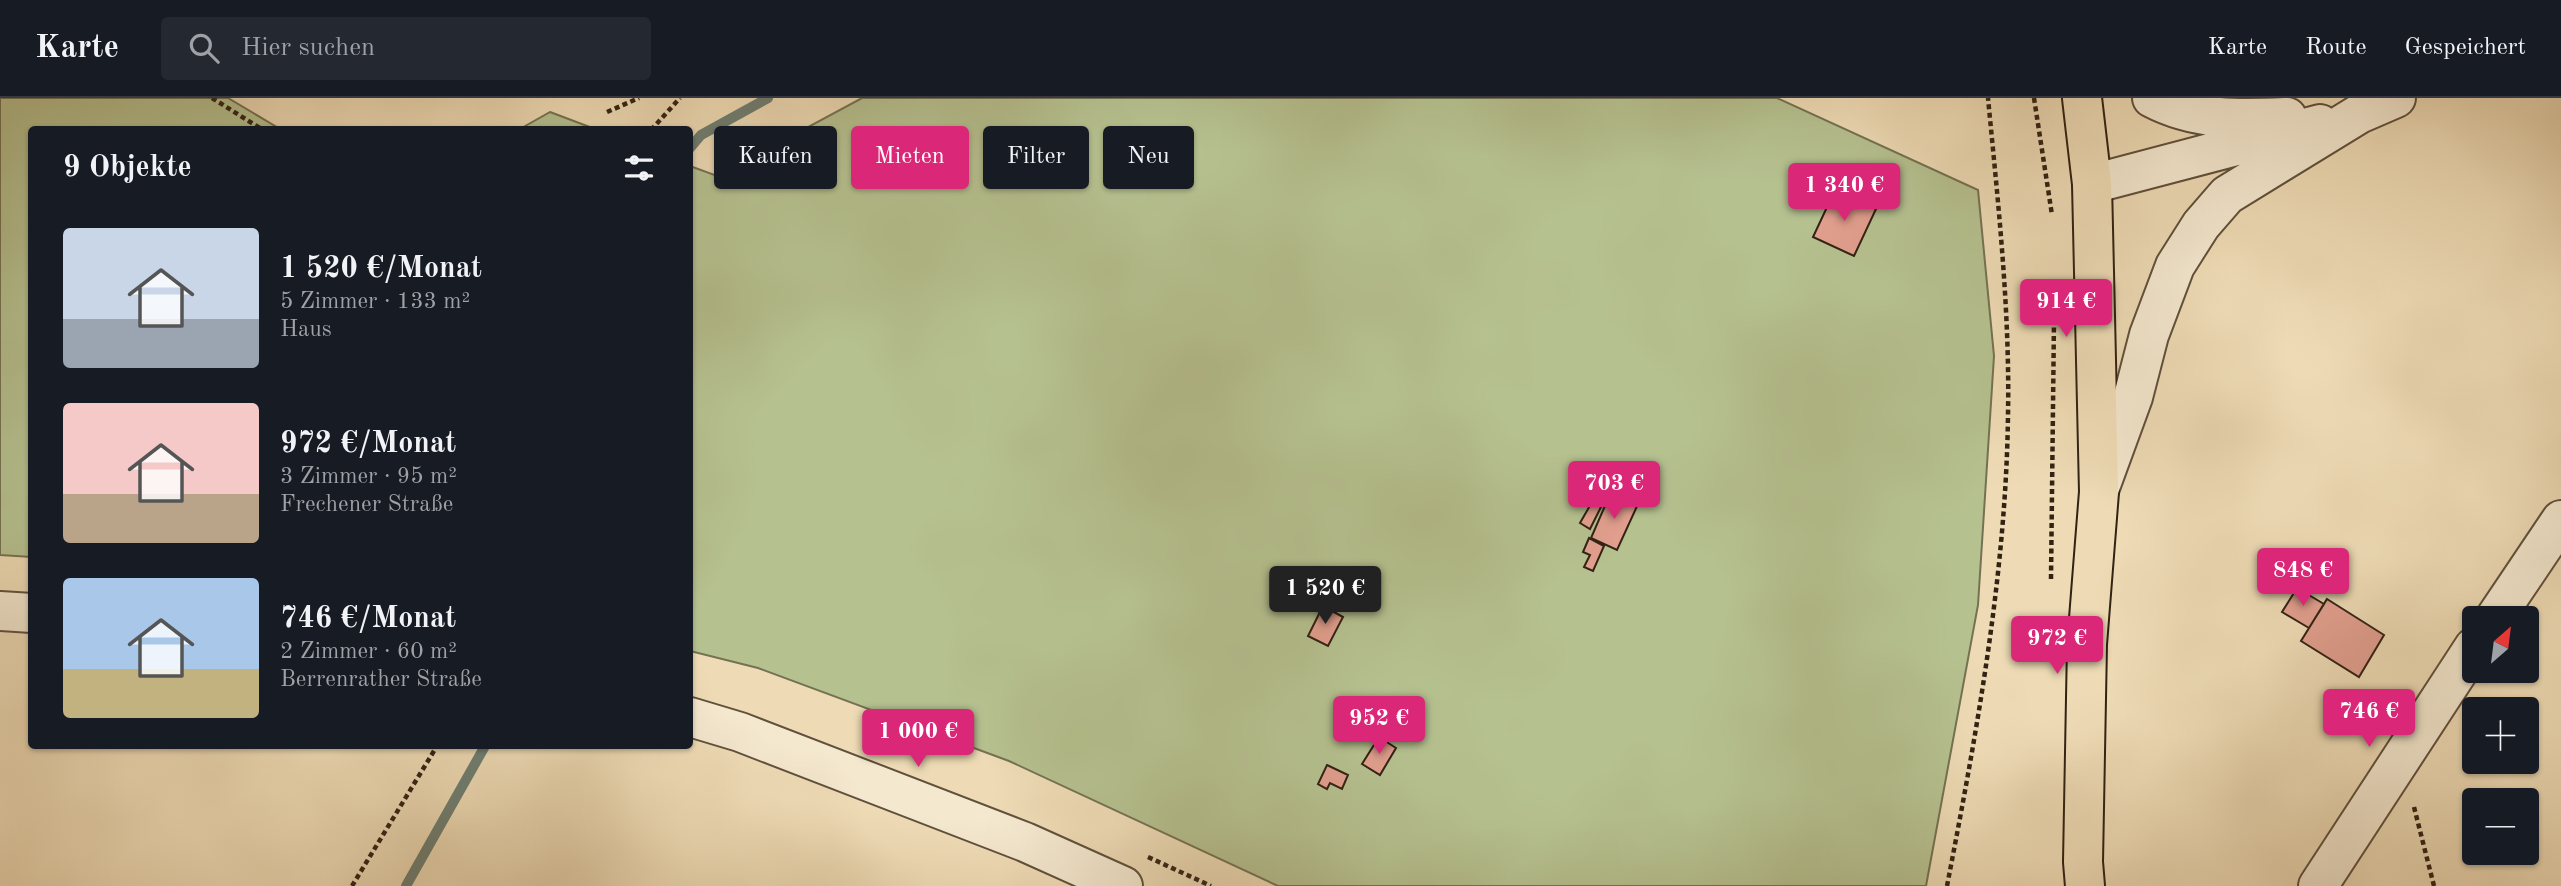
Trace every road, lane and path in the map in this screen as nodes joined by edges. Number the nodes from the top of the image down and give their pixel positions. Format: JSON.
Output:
{"nodes":[{"id":1,"x":212,"y":98,"type":"edge"},
{"id":2,"x":639,"y":98,"type":"edge"},
{"id":3,"x":680,"y":98,"type":"edge"},
{"id":4,"x":1988,"y":98,"type":"edge"},
{"id":5,"x":2034,"y":98,"type":"edge"},
{"id":6,"x":2082,"y":98,"type":"edge"},
{"id":7,"x":2152,"y":98,"type":"edge"},
{"id":8,"x":2396,"y":98,"type":"edge"},
{"id":9,"x":607,"y":112,"type":"dead end"},
{"id":10,"x":2359,"y":114,"type":"junction"},
{"id":11,"x":257,"y":126,"type":"edge"},
{"id":12,"x":655,"y":126,"type":"edge"},
{"id":13,"x":2092,"y":184,"type":"junction"},
{"id":14,"x":2053,"y":219,"type":"dead end"},
{"id":15,"x":2054,"y":316,"type":"dead end"},
{"id":16,"x":2099,"y":492,"type":"junction"},
{"id":17,"x":2561,"y":520,"type":"edge"},
{"id":18,"x":2051,"y":580,"type":"dead end"},
{"id":19,"x":2503,"y":606,"type":"edge"},
{"id":20,"x":0,"y":611,"type":"edge"},
{"id":21,"x":28,"y":613,"type":"edge"},
{"id":22,"x":2462,"y":665,"type":"edge"},
{"id":23,"x":693,"y":718,"type":"edge"},
{"id":24,"x":435,"y":749,"type":"edge"},
{"id":25,"x":2400,"y":756,"type":"junction"},
{"id":26,"x":352,"y":886,"type":"edge"},
{"id":27,"x":1124,"y":886,"type":"edge"},
{"id":28,"x":1947,"y":886,"type":"edge"},
{"id":29,"x":2085,"y":886,"type":"edge"},
{"id":30,"x":2318,"y":886,"type":"edge"},
{"id":31,"x":2434,"y":886,"type":"edge"}],
"edges":[{"from":1,"to":11,"type":"path"},
{"from":2,"to":9,"type":"path"},
{"from":3,"to":12,"type":"path"},
{"from":4,"to":28,"type":"path"},
{"from":5,"to":14,"type":"path"},
{"from":6,"to":13,"type":"main road"},
{"from":7,"to":10,"type":"street"},
{"from":8,"to":10,"type":"street"},
{"from":10,"to":13,"type":"street"},
{"from":10,"to":16,"type":"street"},
{"from":13,"to":16,"type":"main road"},
{"from":15,"to":18,"type":"path"},
{"from":16,"to":29,"type":"main road"},
{"from":17,"to":19,"type":"street"},
{"from":20,"to":21,"type":"street"},
{"from":22,"to":25,"type":"street"},
{"from":23,"to":27,"type":"street"},
{"from":24,"to":26,"type":"path"},
{"from":25,"to":30,"type":"street"},
{"from":25,"to":31,"type":"path"}]}
